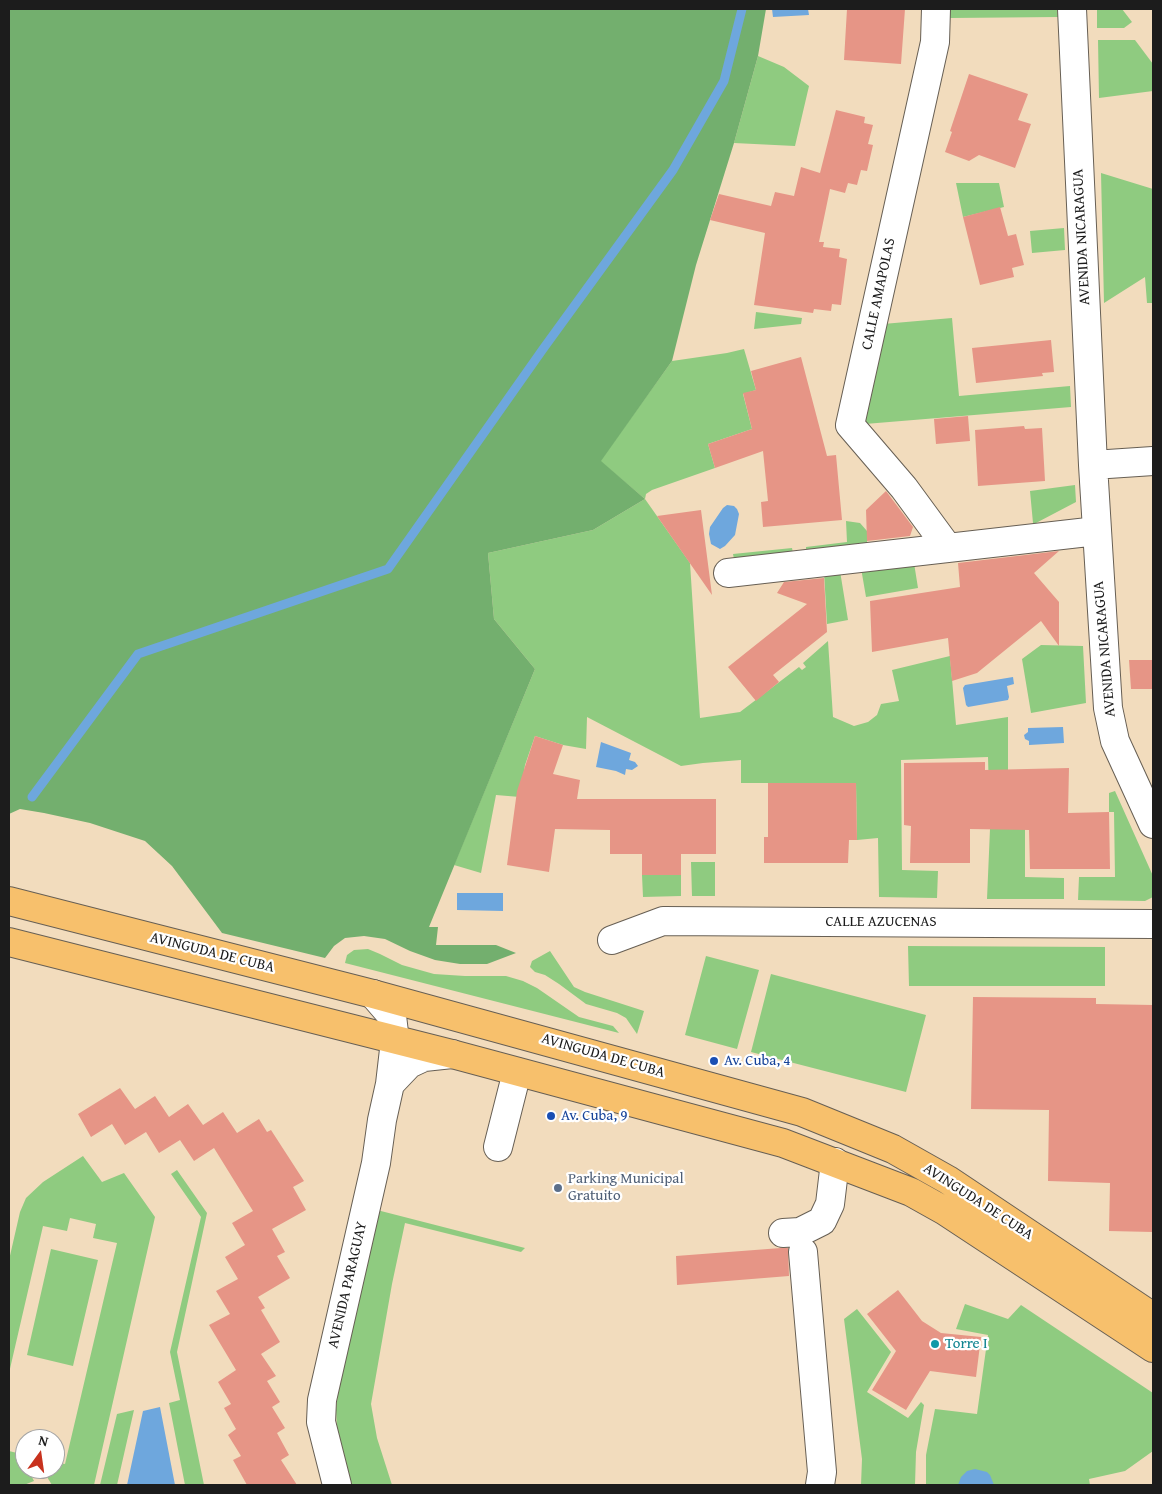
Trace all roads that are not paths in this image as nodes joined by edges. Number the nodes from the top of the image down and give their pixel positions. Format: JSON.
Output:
{"nodes":[{"id":1,"x":936,"y":9,"type":"edge"},
{"id":2,"x":1072,"y":9,"type":"edge"},
{"id":3,"x":1153,"y":461,"type":"edge"},
{"id":4,"x":1093,"y":465,"type":"junction"},
{"id":5,"x":1097,"y":531,"type":"junction"},
{"id":6,"x":948,"y":548,"type":"junction"},
{"id":7,"x":728,"y":573,"type":"dead end"},
{"id":8,"x":1153,"y":824,"type":"edge"},
{"id":9,"x":9,"y":901,"type":"edge"},
{"id":10,"x":1153,"y":924,"type":"edge"},
{"id":11,"x":612,"y":940,"type":"dead end"},
{"id":12,"x":9,"y":942,"type":"edge"},
{"id":13,"x":373,"y":994,"type":"junction"},
{"id":14,"x":395,"y":1040,"type":"junction"},
{"id":15,"x":452,"y":1054,"type":"junction"},
{"id":16,"x":517,"y":1072,"type":"junction"},
{"id":17,"x":390,"y":1084,"type":"junction"},
{"id":18,"x":498,"y":1147,"type":"dead end"},
{"id":19,"x":835,"y":1162,"type":"junction"},
{"id":20,"x":783,"y":1232,"type":"dead end"},
{"id":21,"x":803,"y":1252,"type":"dead end"},
{"id":22,"x":1153,"y":1317,"type":"edge"},
{"id":23,"x":1153,"y":1348,"type":"edge"},
{"id":24,"x":337,"y":1485,"type":"edge"},
{"id":25,"x":820,"y":1485,"type":"edge"}],
"edges":[{"from":1,"to":6,"type":"street","name":"CALLE AMAPOLAS"},
{"from":2,"to":4,"type":"street","name":"AVENIDA NICARAGUA"},
{"from":3,"to":4,"type":"street"},
{"from":4,"to":5,"type":"street","name":"AVENIDA NICARAGUA"},
{"from":5,"to":6,"type":"street"},
{"from":5,"to":8,"type":"street","name":"AVENIDA NICARAGUA"},
{"from":6,"to":7,"type":"street"},
{"from":9,"to":13,"type":"main road","name":"AVINGUDA DE CUBA"},
{"from":10,"to":11,"type":"street","name":"CALLE AZUCENAS"},
{"from":12,"to":14,"type":"main road","name":"AVINGUDA DE CUBA"},
{"from":13,"to":14,"type":"street","name":"AVENIDA PARAGUAY"},
{"from":13,"to":22,"type":"main road","name":"AVINGUDA DE CUBA"},
{"from":14,"to":15,"type":"main road","name":"AVINGUDA DE CUBA"},
{"from":14,"to":17,"type":"street","name":"AVENIDA PARAGUAY"},
{"from":15,"to":16,"type":"main road","name":"AVINGUDA DE CUBA"},
{"from":15,"to":17,"type":"street"},
{"from":16,"to":18,"type":"street"},
{"from":16,"to":19,"type":"main road","name":"AVINGUDA DE CUBA"},
{"from":17,"to":24,"type":"street","name":"AVENIDA PARAGUAY"},
{"from":19,"to":20,"type":"street"},
{"from":19,"to":23,"type":"main road","name":"AVINGUDA DE CUBA"},
{"from":21,"to":25,"type":"street"}]}
